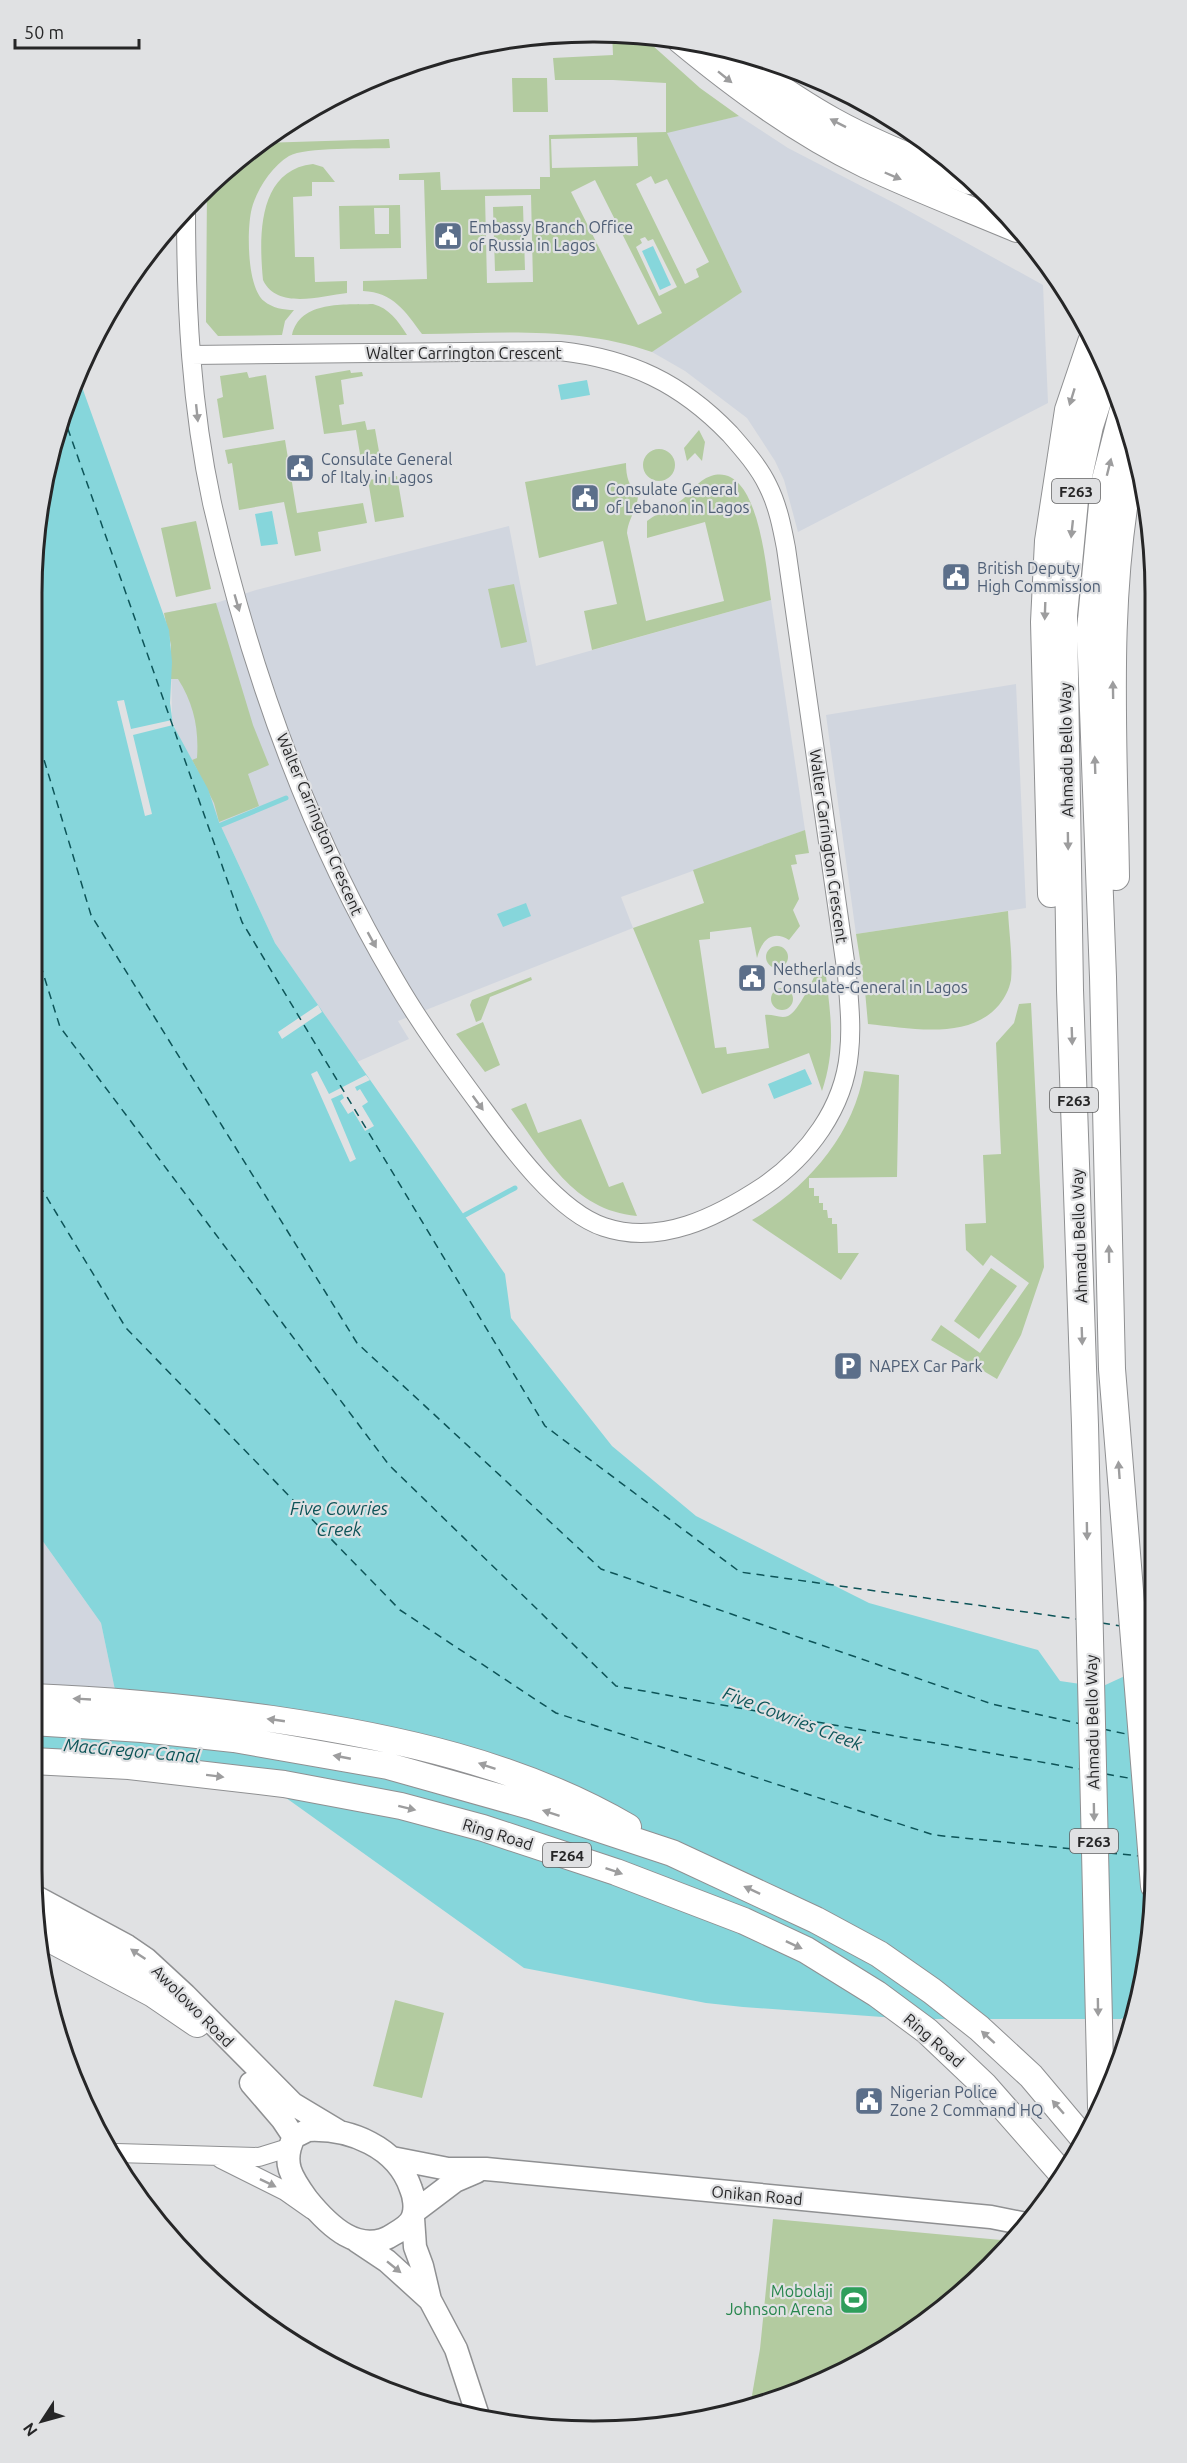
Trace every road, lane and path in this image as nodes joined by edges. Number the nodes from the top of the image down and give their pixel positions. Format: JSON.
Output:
{"nodes":[{"id":1,"x":694,"y":52,"type":"edge"},
{"id":2,"x":744,"y":63,"type":"edge"},
{"id":3,"x":950,"y":173,"type":"edge"},
{"id":4,"x":186,"y":223,"type":"edge"},
{"id":5,"x":1002,"y":223,"type":"edge"},
{"id":6,"x":1088,"y":350,"type":"edge"},
{"id":7,"x":191,"y":355,"type":"junction"},
{"id":8,"x":1104,"y":384,"type":"edge"},
{"id":9,"x":1119,"y":426,"type":"edge"},
{"id":10,"x":1131,"y":471,"type":"edge"},
{"id":11,"x":1103,"y":977,"type":"junction"},
{"id":12,"x":1070,"y":990,"type":"junction"},
{"id":13,"x":42,"y":1698,"type":"edge"},
{"id":14,"x":42,"y":1723,"type":"edge"},
{"id":15,"x":42,"y":1762,"type":"edge"},
{"id":16,"x":1145,"y":1780,"type":"edge"},
{"id":17,"x":672,"y":1853,"type":"junction"},
{"id":18,"x":43,"y":1901,"type":"edge"},
{"id":19,"x":45,"y":1920,"type":"edge"},
{"id":20,"x":47,"y":1937,"type":"edge"},
{"id":21,"x":197,"y":2024,"type":"junction"},
{"id":22,"x":1100,"y":2088,"type":"edge"},
{"id":23,"x":338,"y":2131,"type":"junction"},
{"id":24,"x":1078,"y":2132,"type":"edge"},
{"id":25,"x":1026,"y":2134,"type":"junction"},
{"id":26,"x":291,"y":2142,"type":"junction"},
{"id":27,"x":121,"y":2153,"type":"edge"},
{"id":28,"x":216,"y":2157,"type":"junction"},
{"id":29,"x":392,"y":2157,"type":"junction"},
{"id":30,"x":1057,"y":2168,"type":"edge"},
{"id":31,"x":486,"y":2169,"type":"junction"},
{"id":32,"x":1051,"y":2177,"type":"edge"},
{"id":33,"x":1025,"y":2212,"type":"edge"},
{"id":34,"x":320,"y":2215,"type":"junction"},
{"id":35,"x":414,"y":2215,"type":"junction"},
{"id":36,"x":991,"y":2217,"type":"junction"},
{"id":37,"x":1017,"y":2222,"type":"edge"},
{"id":38,"x":354,"y":2239,"type":"junction"},
{"id":39,"x":430,"y":2300,"type":"junction"},
{"id":40,"x":475,"y":2408,"type":"edge"}],
"edges":[{"from":1,"to":5,"type":"highway","one_way":true},
{"from":3,"to":2,"type":"highway","one_way":true},
{"from":4,"to":7,"type":"street","name":"Walter Carrington Crescent"},
{"from":6,"to":12,"type":"highway","one_way":true},
{"from":7,"to":7,"type":"street","name":"Walter Carrington Crescent","one_way":true},
{"from":8,"to":12,"type":"highway","name":"Ahmadu Bello Way","number":"F263","one_way":true},
{"from":11,"to":9,"type":"highway","name":"Ahmadu Bello Way","number":"F263","one_way":true},
{"from":11,"to":10,"type":"highway","one_way":true},
{"from":16,"to":11,"type":"highway","name":"Ahmadu Bello Way","number":"F263","one_way":true},
{"from":12,"to":22,"type":"highway","name":"Ahmadu Bello Way","number":"F263","one_way":true},
{"from":17,"to":13,"type":"highway","one_way":true},
{"from":17,"to":14,"type":"highway","number":"F264","one_way":true},
{"from":15,"to":25,"type":"highway","name":"Ring Road","number":"F264","one_way":true},
{"from":24,"to":17,"type":"highway","number":"F264","one_way":true},
{"from":23,"to":18,"type":"main road","name":"Awolowo Road","one_way":true},
{"from":19,"to":21,"type":"main road","name":"Awolowo Road"},
{"from":20,"to":21,"type":"highway"},
{"from":21,"to":26,"type":"main road","name":"Awolowo Road"},
{"from":23,"to":26,"type":"main road"},
{"from":23,"to":29,"type":"main road"},
{"from":25,"to":30,"type":"highway","number":"F264"},
{"from":25,"to":32,"type":"highway"},
{"from":26,"to":28,"type":"street"},
{"from":26,"to":34,"type":"main road"},
{"from":27,"to":28,"type":"street"},
{"from":28,"to":34,"type":"street","one_way":true},
{"from":29,"to":31,"type":"main road","name":"Onikan Road"},
{"from":29,"to":35,"type":"main road"},
{"from":31,"to":35,"type":"main road"},
{"from":31,"to":36,"type":"main road","name":"Onikan Road"},
{"from":33,"to":36,"type":"main road"},
{"from":34,"to":38,"type":"main road"},
{"from":35,"to":38,"type":"main road"},
{"from":35,"to":39,"type":"main road"},
{"from":36,"to":37,"type":"main road","name":"Onikan Road"},
{"from":38,"to":39,"type":"main road","one_way":true},
{"from":39,"to":40,"type":"main road"}]}
